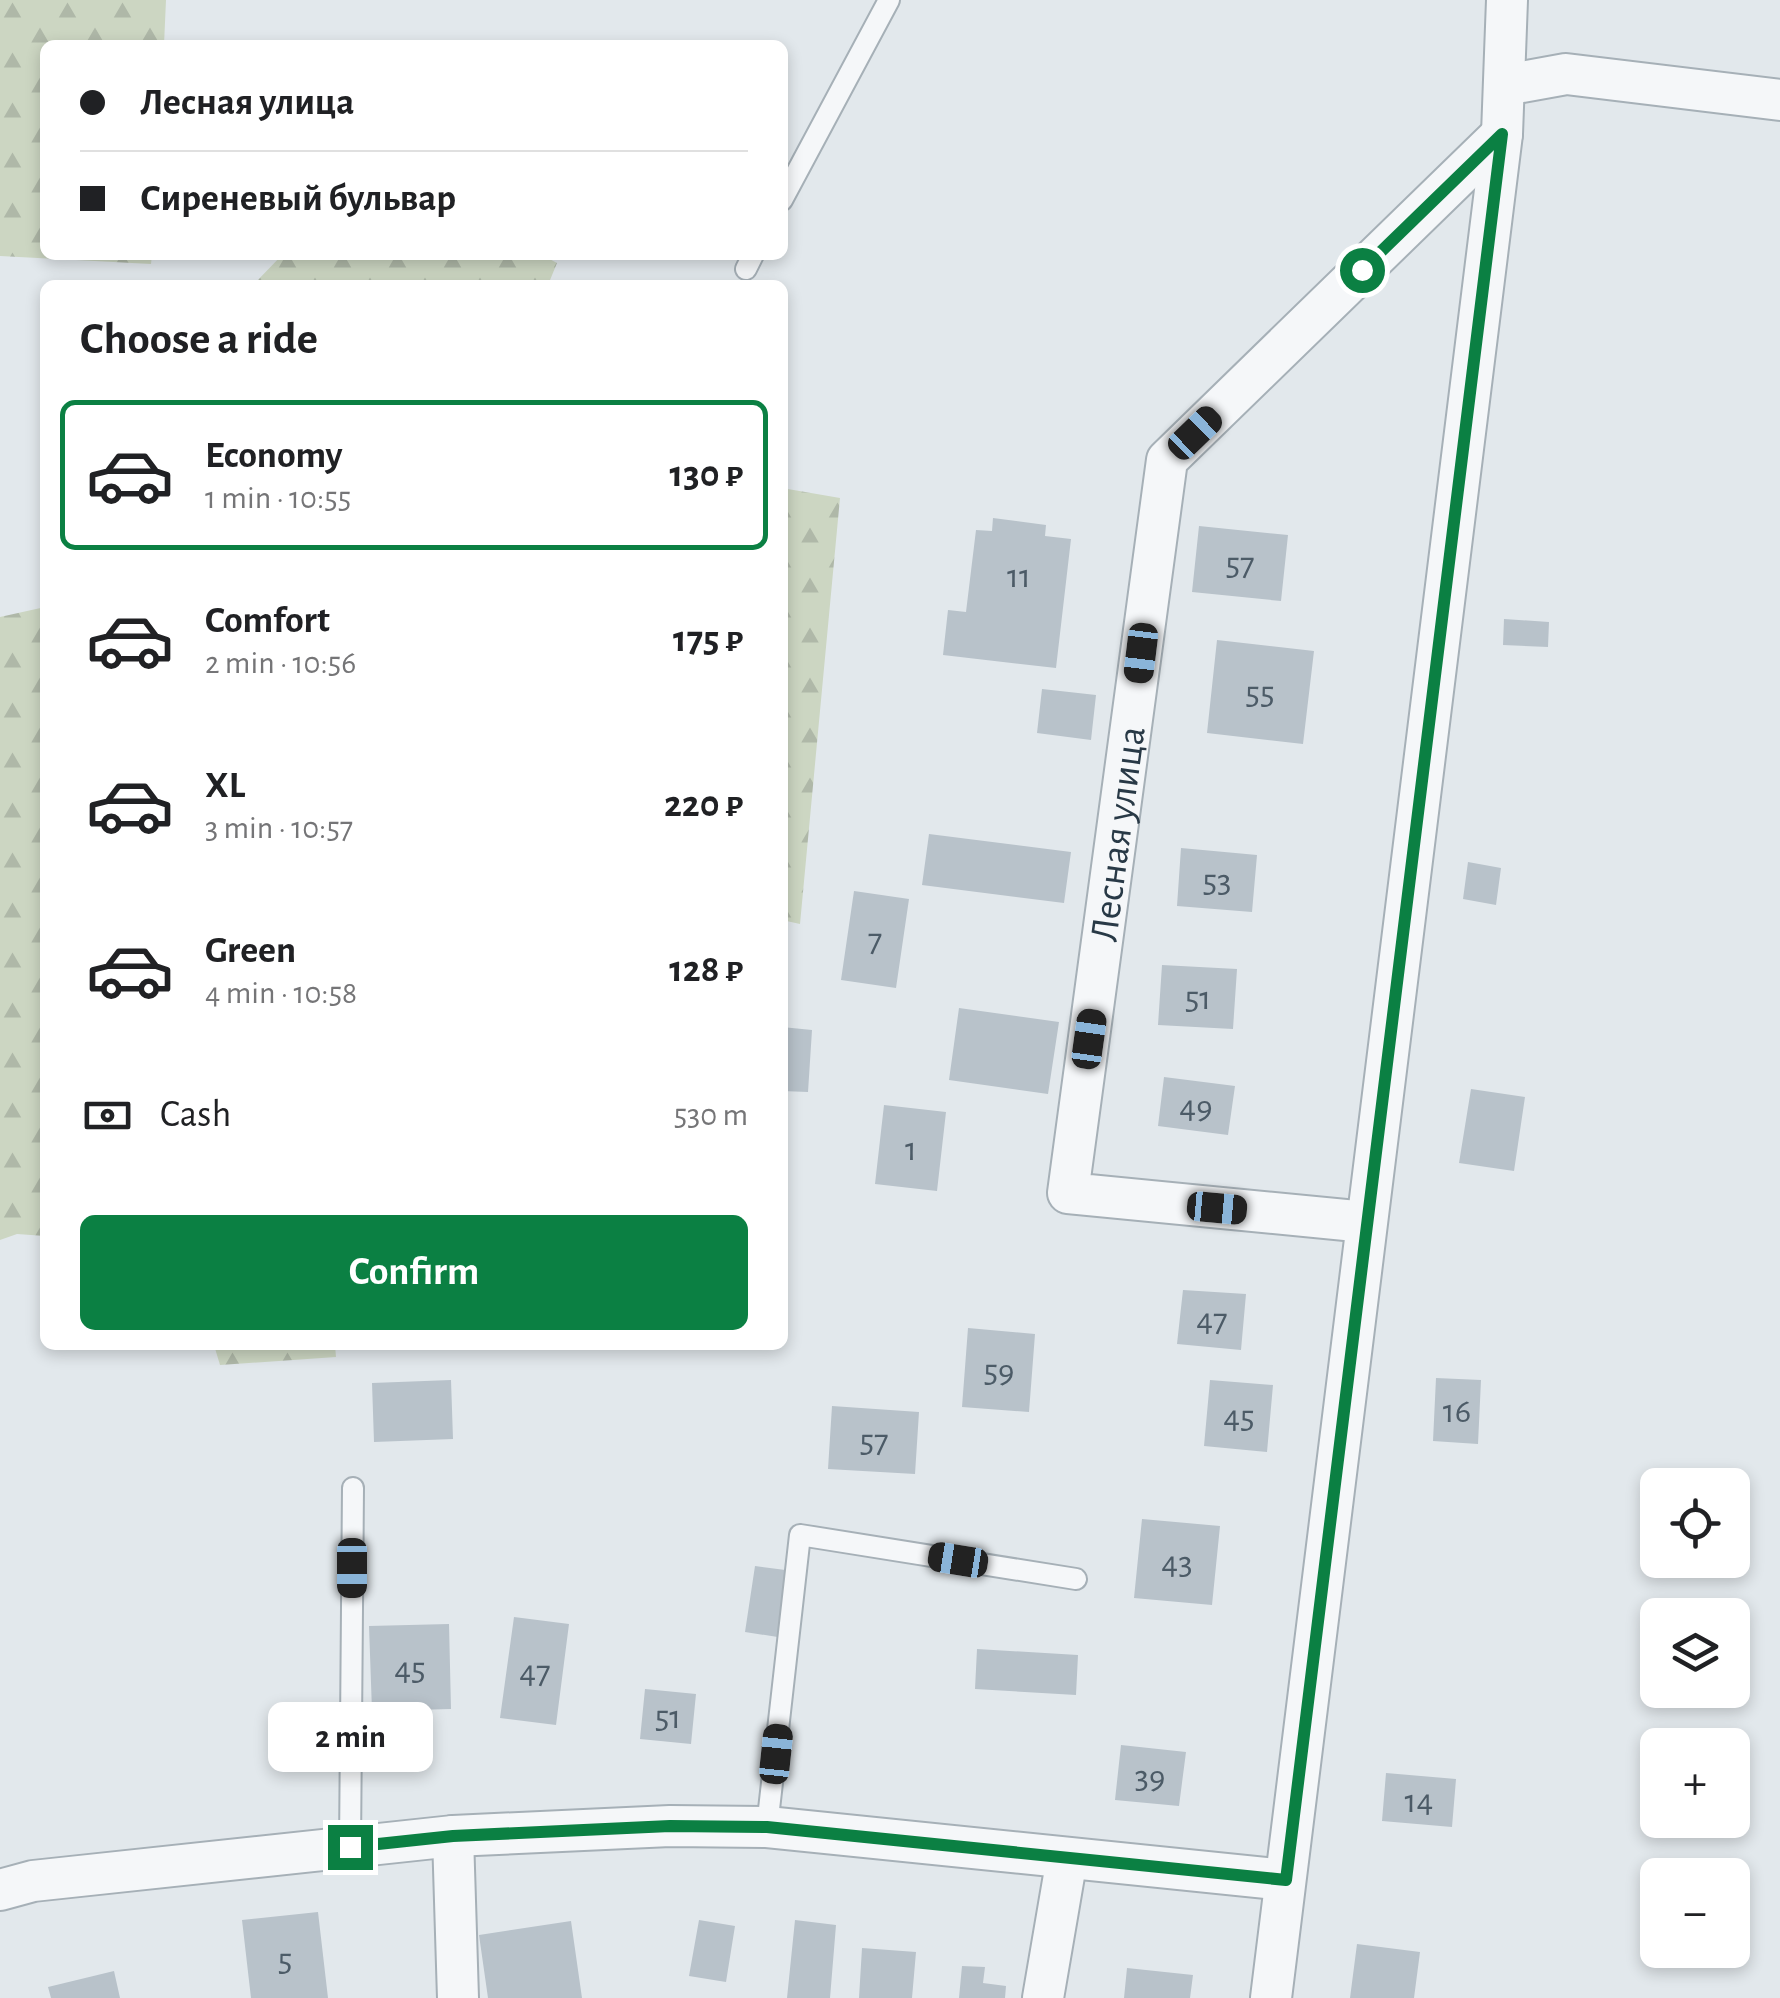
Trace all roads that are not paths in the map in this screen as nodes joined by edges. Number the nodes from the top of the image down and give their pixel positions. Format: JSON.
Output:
{"nodes":[{"id":1,"x":889,"y":0,"type":"edge"},
{"id":2,"x":1507,"y":0,"type":"edge"},
{"id":3,"x":1506,"y":85,"type":"junction"},
{"id":4,"x":1780,"y":100,"type":"edge"},
{"id":5,"x":1502,"y":134,"type":"junction"},
{"id":6,"x":788,"y":189,"type":"edge"},
{"id":7,"x":1366,"y":1222,"type":"junction"},
{"id":8,"x":353,"y":1488,"type":"dead end"},
{"id":9,"x":1076,"y":1579,"type":"dead end"},
{"id":10,"x":767,"y":1827,"type":"junction"},
{"id":11,"x":453,"y":1836,"type":"junction"},
{"id":12,"x":350,"y":1847,"type":"junction"},
{"id":13,"x":1067,"y":1858,"type":"junction"},
{"id":14,"x":1286,"y":1880,"type":"junction"},
{"id":15,"x":0,"y":1890,"type":"edge"},
{"id":16,"x":458,"y":1998,"type":"edge"},
{"id":17,"x":1044,"y":1998,"type":"edge"},
{"id":18,"x":1271,"y":1998,"type":"edge"}],
"edges":[{"from":1,"to":6,"type":"lane"},
{"from":2,"to":3,"type":"street"},
{"from":3,"to":4,"type":"street"},
{"from":3,"to":5,"type":"street"},
{"from":5,"to":7,"type":"street"},
{"from":5,"to":7,"type":"street","name":"Лесная улица"},
{"from":7,"to":14,"type":"street"},
{"from":8,"to":12,"type":"lane"},
{"from":9,"to":10,"type":"lane"},
{"from":10,"to":11,"type":"street"},
{"from":10,"to":13,"type":"street"},
{"from":11,"to":12,"type":"street"},
{"from":11,"to":16,"type":"street"},
{"from":12,"to":15,"type":"street"},
{"from":13,"to":14,"type":"street"},
{"from":13,"to":17,"type":"street"},
{"from":14,"to":18,"type":"street"}]}
